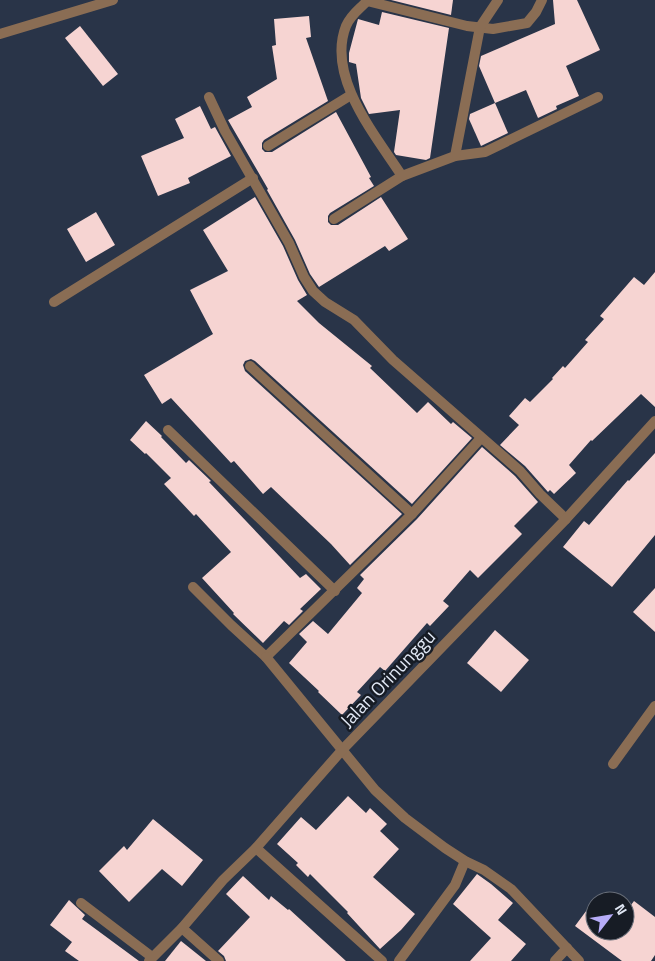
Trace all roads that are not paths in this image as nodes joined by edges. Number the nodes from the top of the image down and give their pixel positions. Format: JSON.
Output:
{"nodes":[{"id":1,"x":113,"y":0,"type":"edge"},
{"id":2,"x":498,"y":0,"type":"edge"},
{"id":3,"x":542,"y":0,"type":"edge"},
{"id":4,"x":367,"y":1,"type":"edge"},
{"id":5,"x":480,"y":27,"type":"junction"},
{"id":6,"x":0,"y":34,"type":"edge"},
{"id":7,"x":351,"y":95,"type":"junction"},
{"id":8,"x":209,"y":97,"type":"dead end"},
{"id":9,"x":598,"y":97,"type":"dead end"},
{"id":10,"x":268,"y":146,"type":"dead end"},
{"id":11,"x":455,"y":156,"type":"junction"},
{"id":12,"x":402,"y":176,"type":"junction"},
{"id":13,"x":253,"y":178,"type":"junction"},
{"id":14,"x":334,"y":219,"type":"dead end"},
{"id":15,"x":54,"y":302,"type":"dead end"},
{"id":16,"x":250,"y":366,"type":"dead end"},
{"id":17,"x":655,"y":421,"type":"edge"},
{"id":18,"x":168,"y":430,"type":"dead end"},
{"id":19,"x":481,"y":438,"type":"junction"},
{"id":20,"x":412,"y":514,"type":"junction"},
{"id":21,"x":566,"y":519,"type":"junction"},
{"id":22,"x":193,"y":587,"type":"dead end"},
{"id":23,"x":335,"y":591,"type":"junction"},
{"id":24,"x":266,"y":657,"type":"junction"},
{"id":25,"x":655,"y":706,"type":"edge"},
{"id":26,"x":343,"y":749,"type":"junction"},
{"id":27,"x":613,"y":764,"type":"dead end"},
{"id":28,"x":256,"y":848,"type":"junction"},
{"id":29,"x":465,"y":861,"type":"junction"},
{"id":30,"x":81,"y":904,"type":"dead end"},
{"id":31,"x":182,"y":928,"type":"junction"},
{"id":32,"x":567,"y":948,"type":"junction"},
{"id":33,"x":150,"y":959,"type":"edge"},
{"id":34,"x":219,"y":961,"type":"edge"},
{"id":35,"x":382,"y":961,"type":"edge"},
{"id":36,"x":399,"y":961,"type":"edge"},
{"id":37,"x":555,"y":961,"type":"edge"},
{"id":38,"x":579,"y":961,"type":"edge"}],
"edges":[{"from":1,"to":6,"type":"street"},
{"from":2,"to":5,"type":"street"},
{"from":3,"to":5,"type":"street"},
{"from":4,"to":5,"type":"street"},
{"from":4,"to":7,"type":"street"},
{"from":5,"to":11,"type":"street"},
{"from":7,"to":10,"type":"street"},
{"from":7,"to":12,"type":"street"},
{"from":8,"to":13,"type":"street"},
{"from":9,"to":11,"type":"street"},
{"from":11,"to":12,"type":"street"},
{"from":12,"to":14,"type":"street"},
{"from":13,"to":15,"type":"street"},
{"from":13,"to":19,"type":"street"},
{"from":16,"to":20,"type":"street"},
{"from":17,"to":21,"type":"street","name":"Jalan Orinunggu"},
{"from":18,"to":23,"type":"street"},
{"from":19,"to":20,"type":"street"},
{"from":19,"to":21,"type":"street"},
{"from":20,"to":23,"type":"street"},
{"from":21,"to":26,"type":"street","name":"Jalan Orinunggu"},
{"from":22,"to":24,"type":"street"},
{"from":23,"to":24,"type":"street"},
{"from":24,"to":26,"type":"street"},
{"from":25,"to":27,"type":"street"},
{"from":26,"to":28,"type":"street","name":"Jalan Orinunggu"},
{"from":26,"to":29,"type":"street"},
{"from":28,"to":31,"type":"street","name":"Jalan Orinunggu"},
{"from":28,"to":35,"type":"street"},
{"from":29,"to":32,"type":"street"},
{"from":29,"to":36,"type":"street"},
{"from":30,"to":33,"type":"street"},
{"from":31,"to":33,"type":"street","name":"Jalan Orinunggu"},
{"from":31,"to":34,"type":"street"},
{"from":32,"to":37,"type":"street"},
{"from":32,"to":38,"type":"street"}]}
